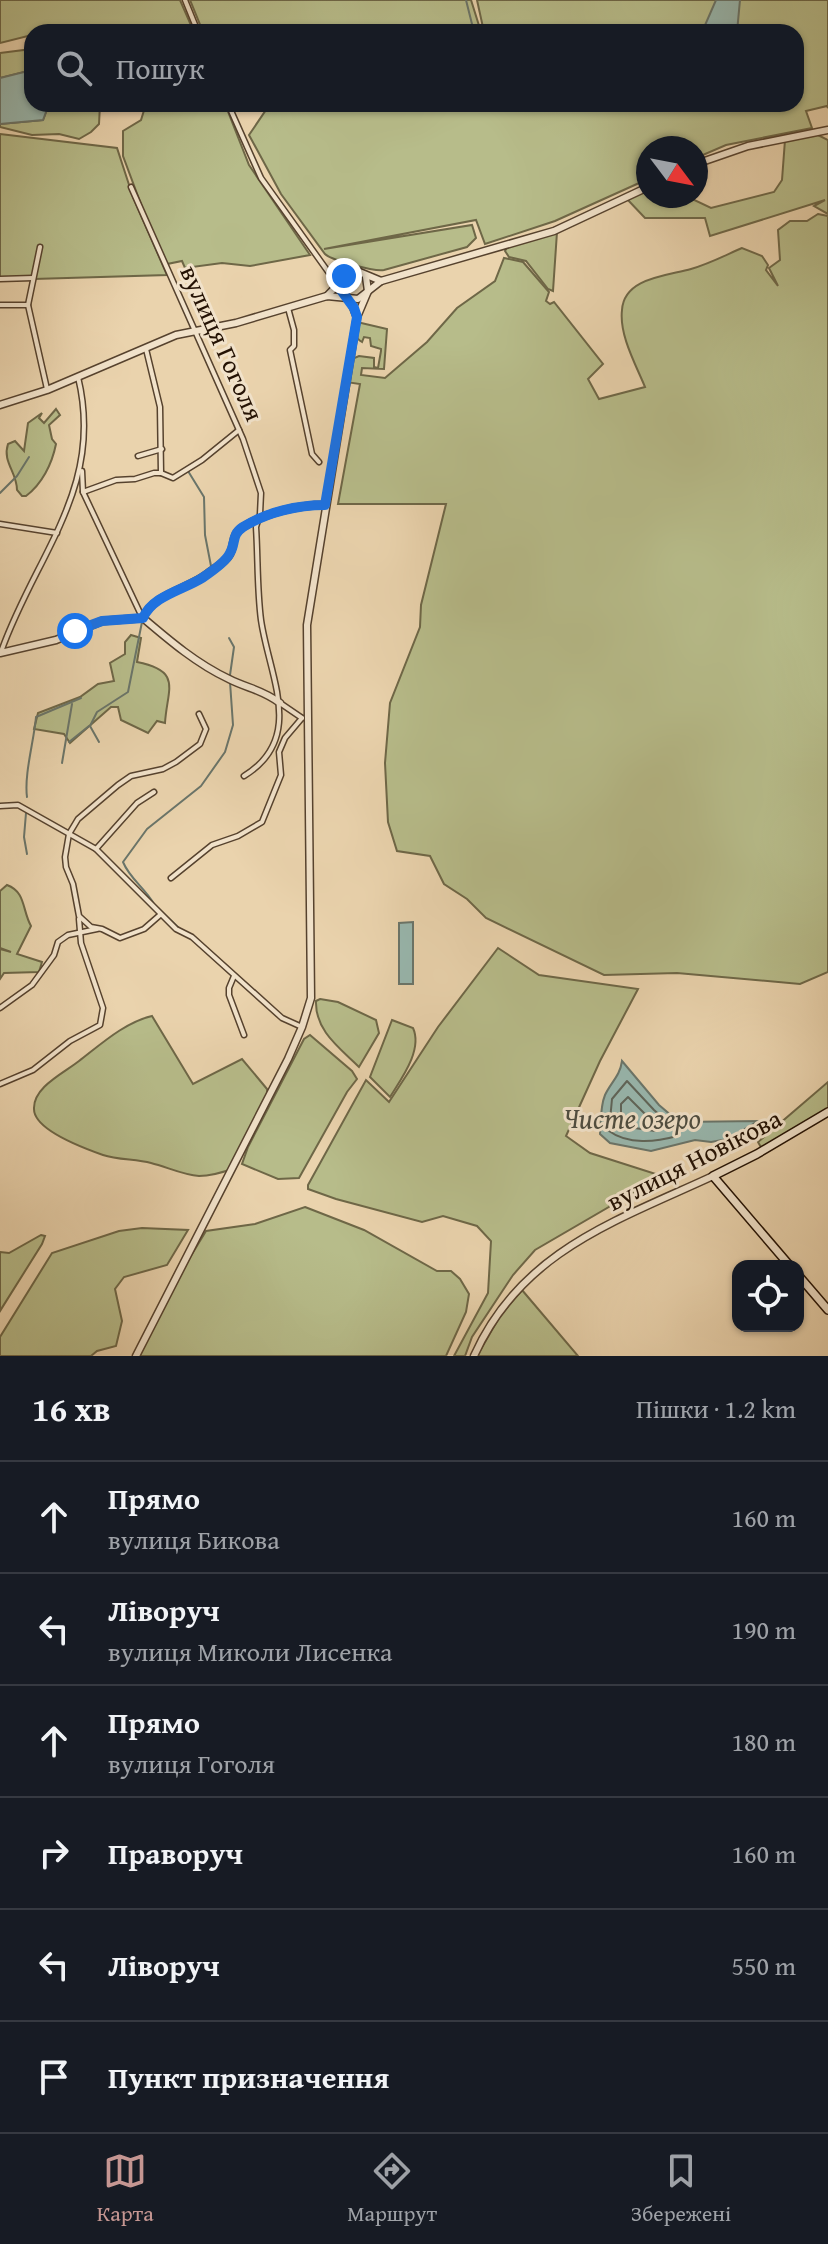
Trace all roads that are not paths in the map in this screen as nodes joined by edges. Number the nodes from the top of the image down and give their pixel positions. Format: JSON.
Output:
{"nodes":[{"id":1,"x":185,"y":0,"type":"edge"},
{"id":2,"x":195,"y":24,"type":"edge"},
{"id":3,"x":232,"y":112,"type":"edge"},
{"id":4,"x":828,"y":130,"type":"edge"},
{"id":5,"x":708,"y":160,"type":"edge"},
{"id":6,"x":131,"y":187,"type":"dead end"},
{"id":7,"x":636,"y":193,"type":"edge"},
{"id":8,"x":40,"y":247,"type":"dead end"},
{"id":9,"x":329,"y":273,"type":"junction"},
{"id":10,"x":366,"y":277,"type":"junction"},
{"id":11,"x":33,"y":278,"type":"junction"},
{"id":12,"x":342,"y":278,"type":"junction"},
{"id":13,"x":0,"y":279,"type":"edge"},
{"id":14,"x":381,"y":281,"type":"junction"},
{"id":15,"x":336,"y":286,"type":"junction"},
{"id":16,"x":366,"y":294,"type":"junction"},
{"id":17,"x":344,"y":295,"type":"junction"},
{"id":18,"x":327,"y":296,"type":"junction"},
{"id":19,"x":0,"y":305,"type":"edge"},
{"id":20,"x":28,"y":305,"type":"junction"},
{"id":21,"x":288,"y":308,"type":"junction"},
{"id":22,"x":357,"y":317,"type":"junction"},
{"id":23,"x":194,"y":332,"type":"junction"},
{"id":24,"x":146,"y":348,"type":"junction"},
{"id":25,"x":78,"y":377,"type":"junction"},
{"id":26,"x":47,"y":390,"type":"junction"},
{"id":27,"x":0,"y":405,"type":"edge"},
{"id":28,"x":239,"y":430,"type":"junction"},
{"id":29,"x":232,"y":438,"type":"junction"},
{"id":30,"x":243,"y":439,"type":"junction"},
{"id":31,"x":162,"y":449,"type":"junction"},
{"id":32,"x":138,"y":456,"type":"dead end"},
{"id":33,"x":319,"y":462,"type":"dead end"},
{"id":34,"x":82,"y":465,"type":"junction"},
{"id":35,"x":161,"y":473,"type":"junction"},
{"id":36,"x":83,"y":492,"type":"junction"},
{"id":37,"x":261,"y":493,"type":"junction"},
{"id":38,"x":325,"y":505,"type":"junction"},
{"id":39,"x":271,"y":516,"type":"junction"},
{"id":40,"x":259,"y":520,"type":"junction"},
{"id":41,"x":0,"y":524,"type":"edge"},
{"id":42,"x":57,"y":533,"type":"junction"},
{"id":43,"x":143,"y":618,"type":"junction"},
{"id":44,"x":0,"y":654,"type":"edge"},
{"id":45,"x":280,"y":703,"type":"junction"},
{"id":46,"x":199,"y":714,"type":"dead end"},
{"id":47,"x":304,"y":720,"type":"junction"},
{"id":48,"x":244,"y":776,"type":"dead end"},
{"id":49,"x":154,"y":792,"type":"dead end"},
{"id":50,"x":1,"y":805,"type":"edge"},
{"id":51,"x":69,"y":834,"type":"junction"},
{"id":52,"x":96,"y":849,"type":"junction"},
{"id":53,"x":171,"y":878,"type":"dead end"},
{"id":54,"x":160,"y":914,"type":"junction"},
{"id":55,"x":79,"y":916,"type":"junction"},
{"id":56,"x":100,"y":929,"type":"junction"},
{"id":57,"x":80,"y":934,"type":"junction"},
{"id":58,"x":234,"y":976,"type":"junction"},
{"id":59,"x":0,"y":1008,"type":"edge"},
{"id":60,"x":302,"y":1027,"type":"junction"},
{"id":61,"x":244,"y":1035,"type":"dead end"},
{"id":62,"x":0,"y":1084,"type":"edge"},
{"id":63,"x":828,"y":1112,"type":"edge"},
{"id":64,"x":713,"y":1176,"type":"junction"},
{"id":65,"x":785,"y":1260,"type":"edge"},
{"id":66,"x":804,"y":1282,"type":"edge"},
{"id":67,"x":828,"y":1310,"type":"edge"},
{"id":68,"x":136,"y":1356,"type":"edge"},
{"id":69,"x":474,"y":1356,"type":"edge"}],
"edges":[{"from":1,"to":2,"type":"street"},
{"from":3,"to":9,"type":"street"},
{"from":4,"to":5,"type":"street"},
{"from":6,"to":23,"type":"street","name":"вулиця Гоголя"},
{"from":7,"to":14,"type":"street"},
{"from":8,"to":11,"type":"street"},
{"from":9,"to":12,"type":"street"},
{"from":9,"to":15,"type":"street"},
{"from":10,"to":12,"type":"street"},
{"from":10,"to":14,"type":"street"},
{"from":10,"to":16,"type":"street"},
{"from":11,"to":13,"type":"street"},
{"from":11,"to":20,"type":"street"},
{"from":12,"to":15,"type":"street"},
{"from":12,"to":17,"type":"street"},
{"from":14,"to":16,"type":"street"},
{"from":15,"to":17,"type":"street"},
{"from":15,"to":18,"type":"street"},
{"from":16,"to":17,"type":"street"},
{"from":16,"to":22,"type":"street"},
{"from":17,"to":18,"type":"street"},
{"from":17,"to":22,"type":"street"},
{"from":18,"to":21,"type":"street"},
{"from":19,"to":20,"type":"street"},
{"from":20,"to":26,"type":"street"},
{"from":21,"to":23,"type":"street"},
{"from":21,"to":33,"type":"street"},
{"from":22,"to":38,"type":"street"},
{"from":23,"to":24,"type":"street"},
{"from":23,"to":28,"type":"street","name":"вулиця Гоголя"},
{"from":24,"to":25,"type":"street"},
{"from":24,"to":31,"type":"street"},
{"from":25,"to":26,"type":"street"},
{"from":25,"to":34,"type":"street"},
{"from":26,"to":27,"type":"street"},
{"from":28,"to":29,"type":"street"},
{"from":28,"to":30,"type":"street","name":"вулиця Гоголя"},
{"from":29,"to":30,"type":"street"},
{"from":29,"to":35,"type":"street"},
{"from":30,"to":37,"type":"street","name":"вулиця Гоголя"},
{"from":31,"to":32,"type":"street"},
{"from":31,"to":35,"type":"street"},
{"from":34,"to":36,"type":"street"},
{"from":34,"to":42,"type":"street"},
{"from":35,"to":36,"type":"street"},
{"from":36,"to":43,"type":"street"},
{"from":37,"to":39,"type":"street"},
{"from":37,"to":40,"type":"street","name":"вулиця Гоголя"},
{"from":38,"to":39,"type":"street"},
{"from":38,"to":47,"type":"street"},
{"from":39,"to":40,"type":"street"},
{"from":40,"to":43,"type":"street"},
{"from":40,"to":45,"type":"street","name":"вулиця Гоголя"},
{"from":41,"to":42,"type":"street"},
{"from":42,"to":44,"type":"street"},
{"from":43,"to":44,"type":"street"},
{"from":43,"to":45,"type":"street"},
{"from":45,"to":47,"type":"street"},
{"from":45,"to":48,"type":"street","name":"вулиця Гоголя"},
{"from":46,"to":51,"type":"street"},
{"from":47,"to":53,"type":"street"},
{"from":47,"to":60,"type":"street"},
{"from":49,"to":52,"type":"street"},
{"from":50,"to":51,"type":"street"},
{"from":51,"to":52,"type":"street"},
{"from":51,"to":55,"type":"street"},
{"from":52,"to":54,"type":"street"},
{"from":54,"to":56,"type":"street"},
{"from":54,"to":58,"type":"street"},
{"from":55,"to":56,"type":"street"},
{"from":55,"to":57,"type":"street"},
{"from":56,"to":57,"type":"street"},
{"from":57,"to":59,"type":"street"},
{"from":57,"to":62,"type":"street"},
{"from":58,"to":60,"type":"street"},
{"from":58,"to":61,"type":"street"},
{"from":60,"to":68,"type":"street"},
{"from":63,"to":64,"type":"main road","name":"вулиця Новікова"},
{"from":64,"to":65,"type":"main road"},
{"from":64,"to":69,"type":"street","name":"вулиця Новікова"},
{"from":66,"to":67,"type":"main road"}]}
